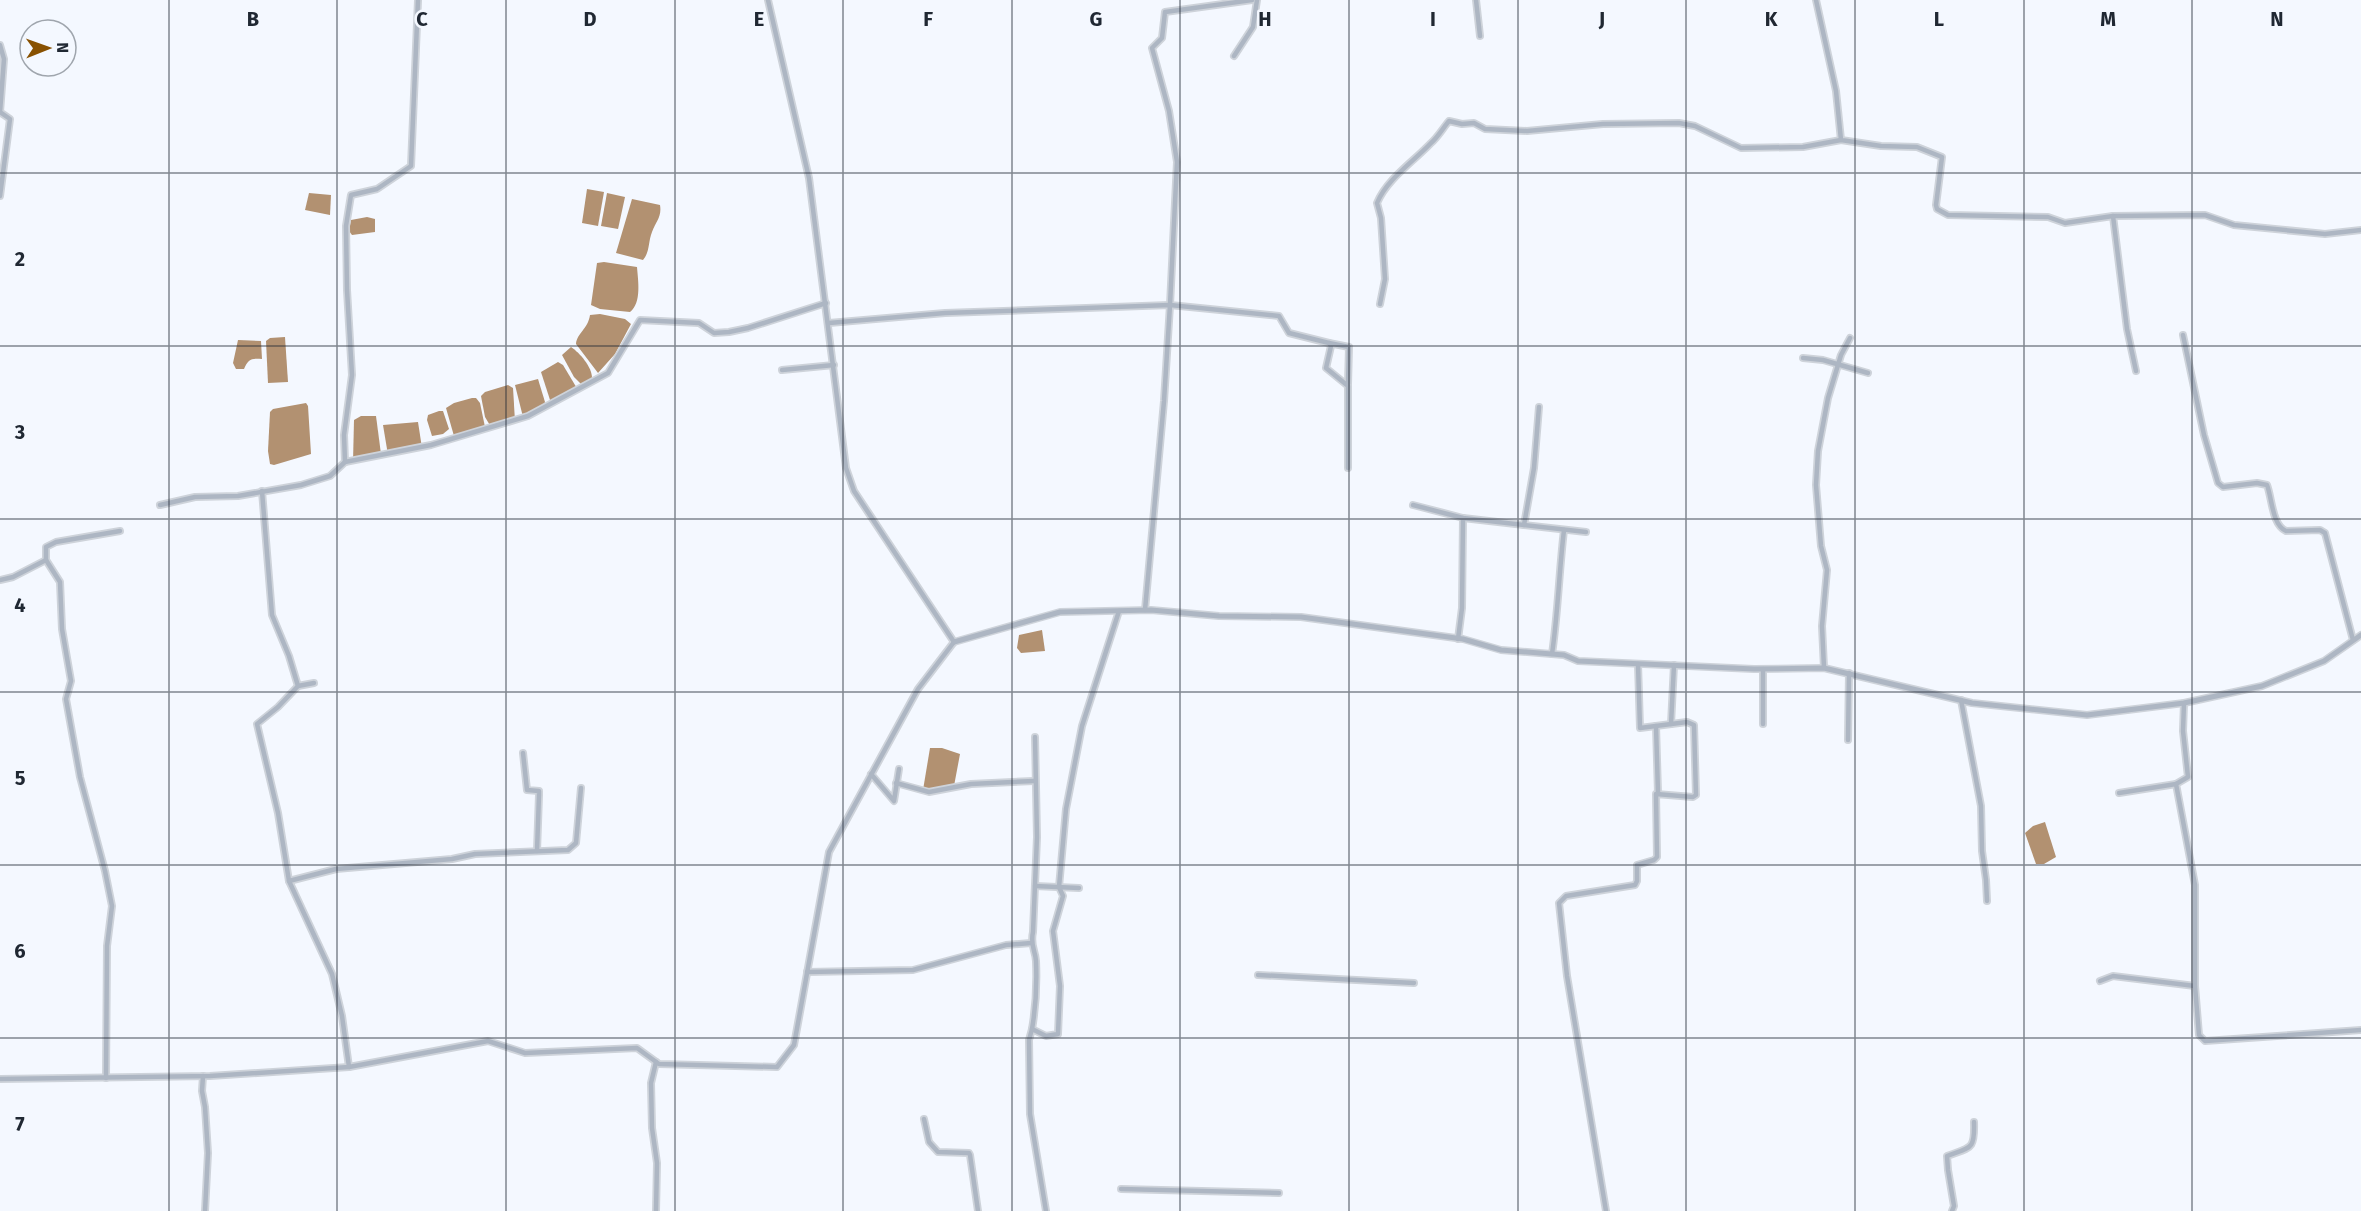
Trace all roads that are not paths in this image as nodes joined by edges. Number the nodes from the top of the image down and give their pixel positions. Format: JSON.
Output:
{"nodes":[{"id":1,"x":418,"y":0,"type":"edge"},
{"id":2,"x":768,"y":0,"type":"edge"},
{"id":3,"x":1252,"y":0,"type":"edge"},
{"id":4,"x":1257,"y":0,"type":"edge"},
{"id":5,"x":1476,"y":0,"type":"edge"},
{"id":6,"x":1816,"y":0,"type":"edge"},
{"id":7,"x":1224,"y":1,"type":"edge"},
{"id":8,"x":1480,"y":36,"type":"dead end"},
{"id":9,"x":0,"y":45,"type":"edge"},
{"id":10,"x":1234,"y":56,"type":"dead end"},
{"id":11,"x":1841,"y":140,"type":"junction"},
{"id":12,"x":0,"y":196,"type":"edge"},
{"id":13,"x":2113,"y":216,"type":"junction"},
{"id":14,"x":2361,"y":230,"type":"edge"},
{"id":15,"x":826,"y":303,"type":"junction"},
{"id":16,"x":1380,"y":304,"type":"dead end"},
{"id":17,"x":1170,"y":305,"type":"junction"},
{"id":18,"x":829,"y":323,"type":"junction"},
{"id":19,"x":2182,"y":335,"type":"dead end"},
{"id":20,"x":1850,"y":338,"type":"dead end"},
{"id":21,"x":1329,"y":343,"type":"junction"},
{"id":22,"x":1803,"y":358,"type":"dead end"},
{"id":23,"x":834,"y":365,"type":"junction"},
{"id":24,"x":1838,"y":365,"type":"junction"},
{"id":25,"x":782,"y":370,"type":"dead end"},
{"id":26,"x":2136,"y":372,"type":"dead end"},
{"id":27,"x":1868,"y":373,"type":"dead end"},
{"id":28,"x":1348,"y":386,"type":"junction"},
{"id":29,"x":1539,"y":407,"type":"dead end"},
{"id":30,"x":345,"y":462,"type":"junction"},
{"id":31,"x":1348,"y":468,"type":"dead end"},
{"id":32,"x":262,"y":491,"type":"junction"},
{"id":33,"x":160,"y":505,"type":"dead end"},
{"id":34,"x":1413,"y":505,"type":"dead end"},
{"id":35,"x":1463,"y":518,"type":"junction"},
{"id":36,"x":1524,"y":525,"type":"junction"},
{"id":37,"x":1564,"y":530,"type":"junction"},
{"id":38,"x":120,"y":531,"type":"dead end"},
{"id":39,"x":1586,"y":532,"type":"dead end"},
{"id":40,"x":46,"y":560,"type":"junction"},
{"id":41,"x":0,"y":580,"type":"edge"},
{"id":42,"x":1145,"y":610,"type":"junction"},
{"id":43,"x":1119,"y":611,"type":"junction"},
{"id":44,"x":2361,"y":635,"type":"edge"},
{"id":45,"x":1458,"y":639,"type":"junction"},
{"id":46,"x":2353,"y":640,"type":"junction"},
{"id":47,"x":954,"y":642,"type":"junction"},
{"id":48,"x":1552,"y":654,"type":"junction"},
{"id":49,"x":1638,"y":664,"type":"junction"},
{"id":50,"x":1674,"y":665,"type":"junction"},
{"id":51,"x":1824,"y":668,"type":"junction"},
{"id":52,"x":1763,"y":669,"type":"junction"},
{"id":53,"x":1849,"y":673,"type":"junction"},
{"id":54,"x":314,"y":683,"type":"dead end"},
{"id":55,"x":298,"y":686,"type":"junction"},
{"id":56,"x":1961,"y":700,"type":"junction"},
{"id":57,"x":2184,"y":703,"type":"junction"},
{"id":58,"x":1671,"y":724,"type":"junction"},
{"id":59,"x":1763,"y":724,"type":"dead end"},
{"id":60,"x":1656,"y":726,"type":"junction"},
{"id":61,"x":1035,"y":737,"type":"dead end"},
{"id":62,"x":1848,"y":740,"type":"dead end"},
{"id":63,"x":524,"y":753,"type":"dead end"},
{"id":64,"x":899,"y":770,"type":"dead end"},
{"id":65,"x":871,"y":774,"type":"junction"},
{"id":66,"x":1034,"y":781,"type":"junction"},
{"id":67,"x":896,"y":783,"type":"junction"},
{"id":68,"x":2176,"y":784,"type":"junction"},
{"id":69,"x":581,"y":788,"type":"dead end"},
{"id":70,"x":1658,"y":793,"type":"junction"},
{"id":71,"x":2119,"y":793,"type":"dead end"},
{"id":72,"x":537,"y":851,"type":"junction"},
{"id":73,"x":290,"y":881,"type":"junction"},
{"id":74,"x":1035,"y":886,"type":"junction"},
{"id":75,"x":1059,"y":887,"type":"junction"},
{"id":76,"x":1079,"y":888,"type":"dead end"},
{"id":77,"x":1987,"y":901,"type":"dead end"},
{"id":78,"x":1031,"y":943,"type":"junction"},
{"id":79,"x":807,"y":972,"type":"junction"},
{"id":80,"x":1258,"y":975,"type":"dead end"},
{"id":81,"x":2100,"y":981,"type":"dead end"},
{"id":82,"x":1414,"y":983,"type":"dead end"},
{"id":83,"x":2195,"y":986,"type":"junction"},
{"id":84,"x":1032,"y":1029,"type":"junction"},
{"id":85,"x":2361,"y":1030,"type":"edge"},
{"id":86,"x":656,"y":1062,"type":"junction"},
{"id":87,"x":349,"y":1067,"type":"junction"},
{"id":88,"x":203,"y":1076,"type":"junction"},
{"id":89,"x":106,"y":1078,"type":"junction"},
{"id":90,"x":0,"y":1079,"type":"edge"},
{"id":91,"x":924,"y":1119,"type":"dead end"},
{"id":92,"x":1974,"y":1122,"type":"dead end"},
{"id":93,"x":1121,"y":1189,"type":"dead end"},
{"id":94,"x":1279,"y":1193,"type":"dead end"},
{"id":95,"x":205,"y":1211,"type":"edge"},
{"id":96,"x":656,"y":1211,"type":"edge"},
{"id":97,"x":978,"y":1211,"type":"edge"},
{"id":98,"x":1046,"y":1211,"type":"edge"},
{"id":99,"x":1606,"y":1211,"type":"edge"},
{"id":100,"x":1953,"y":1211,"type":"edge"}],
"edges":[{"from":1,"to":30,"type":"street"},
{"from":2,"to":15,"type":"street"},
{"from":3,"to":7,"type":"street"},
{"from":4,"to":10,"type":"street"},
{"from":5,"to":8,"type":"street"},
{"from":6,"to":11,"type":"street"},
{"from":7,"to":17,"type":"street"},
{"from":9,"to":12,"type":"street"},
{"from":11,"to":13,"type":"street"},
{"from":11,"to":16,"type":"street"},
{"from":13,"to":14,"type":"street"},
{"from":13,"to":26,"type":"street"},
{"from":15,"to":18,"type":"street"},
{"from":15,"to":30,"type":"street"},
{"from":17,"to":18,"type":"street"},
{"from":17,"to":21,"type":"street"},
{"from":17,"to":42,"type":"street"},
{"from":18,"to":23,"type":"street"},
{"from":19,"to":46,"type":"street"},
{"from":20,"to":24,"type":"street"},
{"from":21,"to":28,"type":"street"},
{"from":21,"to":28,"type":"street"},
{"from":22,"to":24,"type":"street"},
{"from":23,"to":25,"type":"street"},
{"from":23,"to":47,"type":"street"},
{"from":24,"to":27,"type":"street"},
{"from":24,"to":51,"type":"street"},
{"from":28,"to":31,"type":"street"},
{"from":29,"to":36,"type":"street"},
{"from":30,"to":32,"type":"street"},
{"from":32,"to":33,"type":"street"},
{"from":32,"to":55,"type":"street"},
{"from":34,"to":35,"type":"street"},
{"from":35,"to":36,"type":"street"},
{"from":35,"to":45,"type":"street"},
{"from":36,"to":37,"type":"street"},
{"from":37,"to":39,"type":"street"},
{"from":37,"to":48,"type":"street"},
{"from":38,"to":40,"type":"street"},
{"from":40,"to":41,"type":"street"},
{"from":40,"to":89,"type":"street"},
{"from":42,"to":43,"type":"street"},
{"from":42,"to":45,"type":"street"},
{"from":43,"to":47,"type":"street"},
{"from":43,"to":75,"type":"street"},
{"from":44,"to":46,"type":"street"},
{"from":45,"to":48,"type":"street"},
{"from":46,"to":57,"type":"street"},
{"from":47,"to":65,"type":"street"},
{"from":48,"to":49,"type":"street"},
{"from":49,"to":50,"type":"street"},
{"from":49,"to":60,"type":"street"},
{"from":50,"to":52,"type":"street"},
{"from":50,"to":58,"type":"street"},
{"from":51,"to":52,"type":"street"},
{"from":51,"to":53,"type":"street"},
{"from":52,"to":59,"type":"street"},
{"from":53,"to":56,"type":"street"},
{"from":53,"to":62,"type":"street"},
{"from":54,"to":55,"type":"street"},
{"from":55,"to":73,"type":"street"},
{"from":56,"to":57,"type":"street"},
{"from":56,"to":77,"type":"street"},
{"from":57,"to":68,"type":"street"},
{"from":58,"to":60,"type":"street"},
{"from":58,"to":70,"type":"street"},
{"from":60,"to":70,"type":"street"},
{"from":61,"to":66,"type":"street"},
{"from":63,"to":72,"type":"street"},
{"from":64,"to":67,"type":"street"},
{"from":65,"to":67,"type":"street"},
{"from":65,"to":79,"type":"street"},
{"from":66,"to":67,"type":"street"},
{"from":66,"to":74,"type":"street"},
{"from":68,"to":71,"type":"street"},
{"from":68,"to":83,"type":"street"},
{"from":69,"to":72,"type":"street"},
{"from":70,"to":99,"type":"street"},
{"from":72,"to":73,"type":"street"},
{"from":73,"to":87,"type":"street"},
{"from":74,"to":75,"type":"street"},
{"from":74,"to":78,"type":"street"},
{"from":75,"to":76,"type":"street"},
{"from":75,"to":84,"type":"street"},
{"from":78,"to":79,"type":"street"},
{"from":78,"to":84,"type":"street"},
{"from":79,"to":86,"type":"street"},
{"from":80,"to":82,"type":"street"},
{"from":81,"to":83,"type":"street"},
{"from":83,"to":85,"type":"street"},
{"from":84,"to":98,"type":"street"},
{"from":86,"to":87,"type":"street"},
{"from":86,"to":96,"type":"street"},
{"from":87,"to":88,"type":"street"},
{"from":88,"to":89,"type":"street"},
{"from":88,"to":95,"type":"street"},
{"from":89,"to":90,"type":"street"},
{"from":91,"to":97,"type":"street"},
{"from":92,"to":100,"type":"street"},
{"from":93,"to":94,"type":"street"}]}
